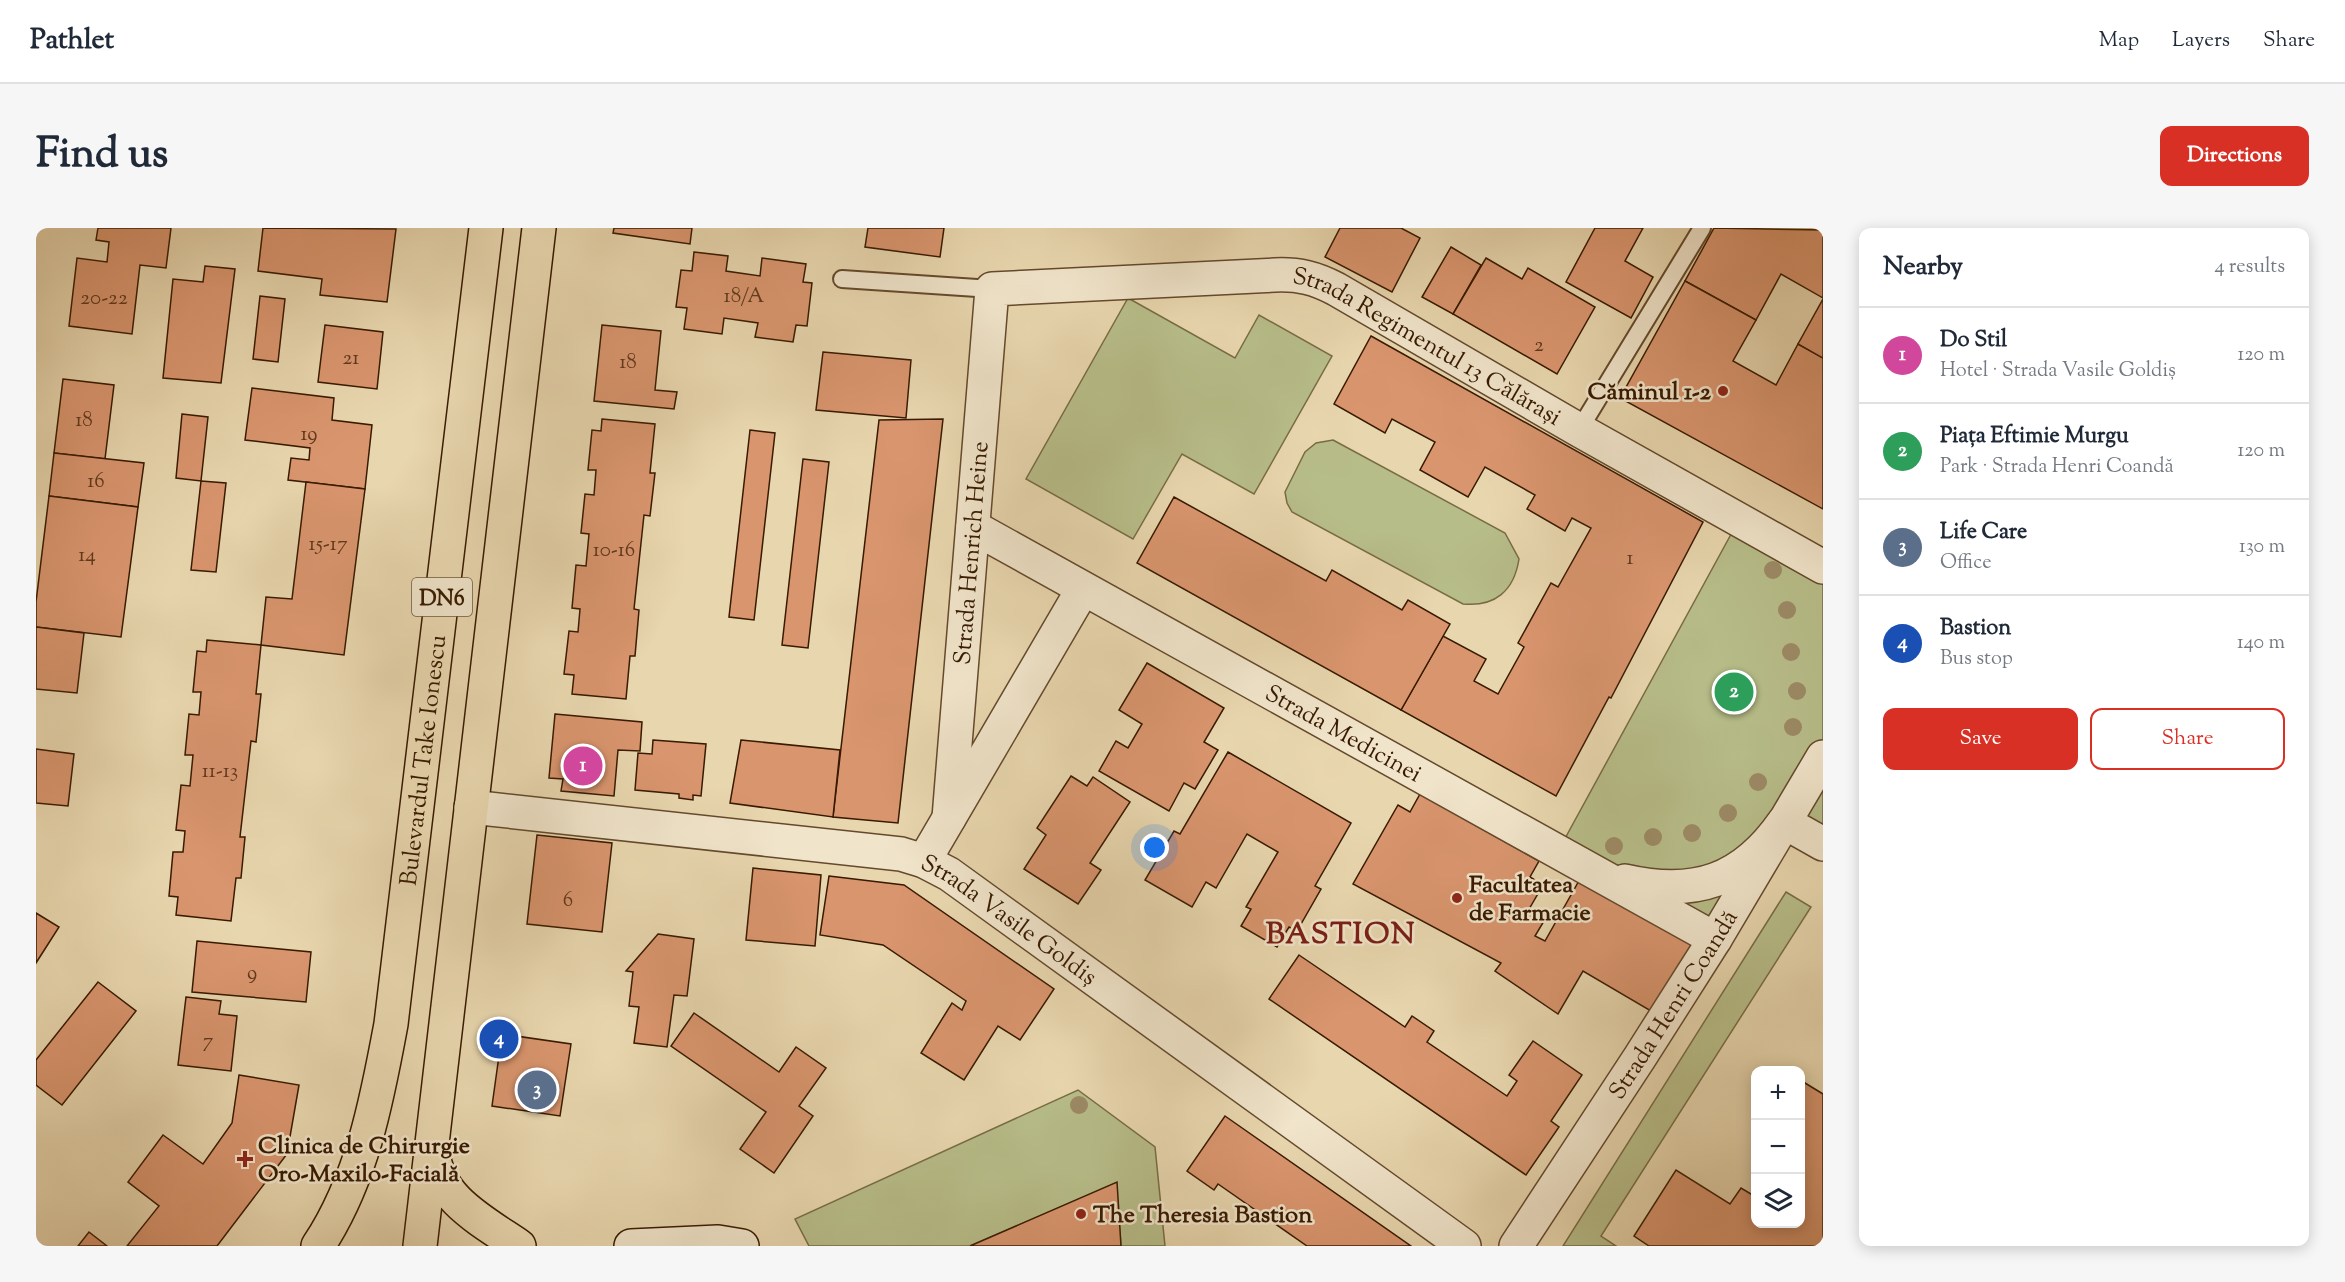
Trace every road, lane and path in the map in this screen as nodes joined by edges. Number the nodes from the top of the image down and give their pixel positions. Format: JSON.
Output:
{"nodes":[{"id":1,"x":486,"y":228,"type":"edge"},
{"id":2,"x":539,"y":228,"type":"edge"},
{"id":3,"x":1702,"y":228,"type":"edge"},
{"id":4,"x":842,"y":279,"type":"dead end"},
{"id":5,"x":992,"y":289,"type":"junction"},
{"id":6,"x":1580,"y":430,"type":"junction"},
{"id":7,"x":973,"y":527,"type":"junction"},
{"id":8,"x":1774,"y":539,"type":"junction"},
{"id":9,"x":1823,"y":567,"type":"edge"},
{"id":10,"x":1823,"y":586,"type":"edge"},
{"id":11,"x":1083,"y":589,"type":"junction"},
{"id":12,"x":1823,"y":757,"type":"edge"},
{"id":13,"x":471,"y":807,"type":"junction"},
{"id":14,"x":949,"y":818,"type":"junction"},
{"id":15,"x":1784,"y":822,"type":"junction"},
{"id":16,"x":1823,"y":844,"type":"edge"},
{"id":17,"x":924,"y":861,"type":"junction"},
{"id":18,"x":1584,"y":867,"type":"junction"},
{"id":19,"x":1715,"y":939,"type":"junction"},
{"id":20,"x":435,"y":1118,"type":"junction"},
{"id":21,"x":681,"y":1245,"type":"edge"},
{"id":22,"x":318,"y":1246,"type":"edge"},
{"id":23,"x":420,"y":1246,"type":"edge"},
{"id":24,"x":519,"y":1246,"type":"edge"},
{"id":25,"x":631,"y":1246,"type":"edge"},
{"id":26,"x":742,"y":1246,"type":"edge"},
{"id":27,"x":1464,"y":1246,"type":"edge"},
{"id":28,"x":1516,"y":1246,"type":"edge"}],
"edges":[{"from":1,"to":22,"type":"main road","name":"Bulevardul Take Ionescu","number":"DN6"},
{"from":2,"to":13,"type":"main road","number":"DN6"},
{"from":3,"to":6,"type":"lane"},
{"from":4,"to":5,"type":"lane"},
{"from":5,"to":6,"type":"street","name":"Strada Regimentul 13 Călărași"},
{"from":5,"to":7,"type":"street","name":"Strada Henrich Heine"},
{"from":6,"to":8,"type":"street","name":"Strada Regimentul 13 Călărași"},
{"from":7,"to":11,"type":"street","name":"Strada Medicinei"},
{"from":7,"to":14,"type":"street","name":"Strada Henrich Heine"},
{"from":8,"to":9,"type":"street","name":"Strada Regimentul 13 Călărași"},
{"from":8,"to":10,"type":"street"},
{"from":11,"to":14,"type":"street"},
{"from":11,"to":18,"type":"street","name":"Strada Medicinei"},
{"from":12,"to":15,"type":"street","name":"Strada Henri Coandă"},
{"from":13,"to":17,"type":"street","name":"Strada Vasile Goldiș"},
{"from":13,"to":20,"type":"main road","number":"DN6"},
{"from":14,"to":17,"type":"street"},
{"from":15,"to":16,"type":"street"},
{"from":15,"to":18,"type":"street"},
{"from":15,"to":19,"type":"street","name":"Strada Henri Coandă"},
{"from":17,"to":27,"type":"street","name":"Strada Vasile Goldiș"},
{"from":18,"to":19,"type":"street","name":"Strada Medicinei"},
{"from":19,"to":28,"type":"street","name":"Strada Henri Coandă"},
{"from":20,"to":23,"type":"main road","number":"DN6"},
{"from":20,"to":24,"type":"main road"},
{"from":21,"to":25,"type":"street"},
{"from":21,"to":26,"type":"street"}]}
